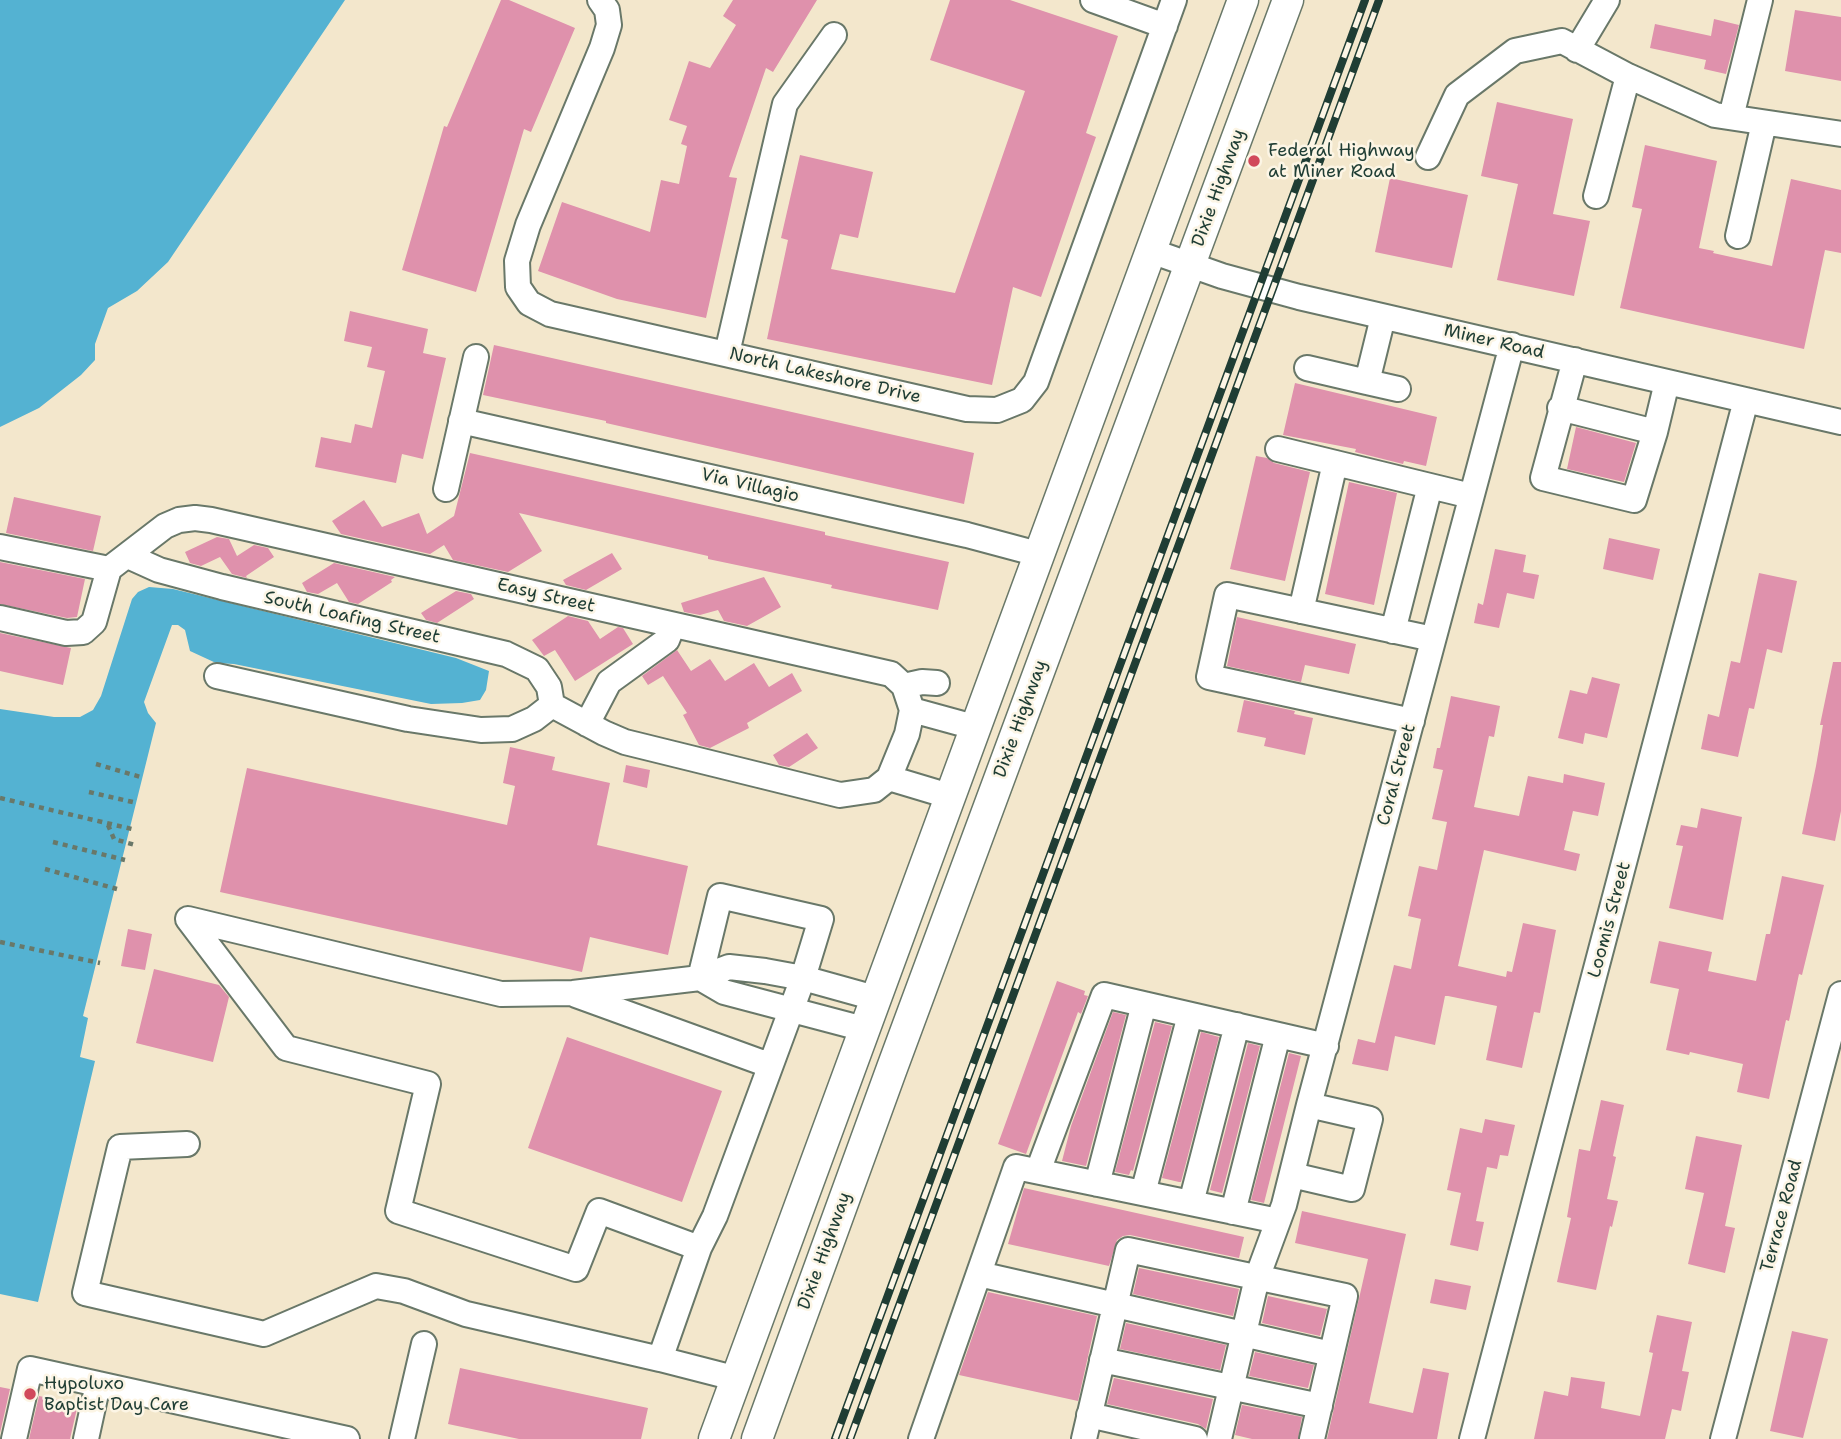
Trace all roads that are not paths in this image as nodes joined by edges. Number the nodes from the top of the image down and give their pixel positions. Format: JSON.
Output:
{"nodes":[{"id":1,"x":600,"y":0,"type":"edge"},
{"id":2,"x":1093,"y":0,"type":"edge"},
{"id":3,"x":1174,"y":0,"type":"edge"},
{"id":4,"x":1243,"y":0,"type":"edge"},
{"id":5,"x":1288,"y":0,"type":"edge"},
{"id":6,"x":1607,"y":0,"type":"edge"},
{"id":7,"x":1759,"y":0,"type":"edge"},
{"id":8,"x":1165,"y":26,"type":"junction"},
{"id":9,"x":834,"y":35,"type":"dead end"},
{"id":10,"x":1577,"y":50,"type":"junction"},
{"id":11,"x":1628,"y":76,"type":"junction"},
{"id":12,"x":1731,"y":117,"type":"junction"},
{"id":13,"x":1764,"y":123,"type":"junction"},
{"id":14,"x":1841,"y":134,"type":"edge"},
{"id":15,"x":1428,"y":157,"type":"dead end"},
{"id":16,"x":1596,"y":196,"type":"dead end"},
{"id":17,"x":1738,"y":236,"type":"dead end"},
{"id":18,"x":1151,"y":251,"type":"junction"},
{"id":19,"x":1190,"y":265,"type":"junction"},
{"id":20,"x":1383,"y":317,"type":"junction"},
{"id":21,"x":1512,"y":345,"type":"junction"},
{"id":22,"x":727,"y":353,"type":"junction"},
{"id":23,"x":476,"y":357,"type":"dead end"},
{"id":24,"x":1575,"y":360,"type":"junction"},
{"id":25,"x":1307,"y":368,"type":"dead end"},
{"id":26,"x":1367,"y":382,"type":"junction"},
{"id":27,"x":1667,"y":382,"type":"junction"},
{"id":28,"x":1398,"y":389,"type":"dead end"},
{"id":29,"x":1746,"y":400,"type":"junction"},
{"id":30,"x":1560,"y":408,"type":"junction"},
{"id":31,"x":461,"y":421,"type":"junction"},
{"id":32,"x":1841,"y":422,"type":"edge"},
{"id":33,"x":1655,"y":432,"type":"junction"},
{"id":34,"x":1278,"y":449,"type":"dead end"},
{"id":35,"x":1335,"y":463,"type":"junction"},
{"id":36,"x":1430,"y":486,"type":"junction"},
{"id":37,"x":446,"y":489,"type":"dead end"},
{"id":38,"x":1471,"y":496,"type":"junction"},
{"id":39,"x":0,"y":547,"type":"edge"},
{"id":40,"x":1038,"y":554,"type":"junction"},
{"id":41,"x":118,"y":563,"type":"junction"},
{"id":42,"x":1301,"y":611,"type":"junction"},
{"id":43,"x":0,"y":618,"type":"edge"},
{"id":44,"x":673,"y":625,"type":"junction"},
{"id":45,"x":1393,"y":631,"type":"junction"},
{"id":46,"x":1433,"y":639,"type":"junction"},
{"id":47,"x":217,"y":676,"type":"dead end"},
{"id":48,"x":937,"y":683,"type":"dead end"},
{"id":49,"x":904,"y":686,"type":"junction"},
{"id":50,"x":552,"y":705,"type":"junction"},
{"id":51,"x":912,"y":710,"type":"junction"},
{"id":52,"x":1412,"y":721,"type":"junction"},
{"id":53,"x":587,"y":724,"type":"junction"},
{"id":54,"x":975,"y":727,"type":"junction"},
{"id":55,"x":889,"y":778,"type":"junction"},
{"id":56,"x":949,"y":796,"type":"junction"},
{"id":57,"x":699,"y":978,"type":"junction"},
{"id":58,"x":803,"y":978,"type":"junction"},
{"id":59,"x":573,"y":993,"type":"junction"},
{"id":60,"x":1841,"y":994,"type":"edge"},
{"id":61,"x":875,"y":998,"type":"junction"},
{"id":62,"x":1144,"y":1004,"type":"junction"},
{"id":63,"x":791,"y":1008,"type":"junction"},
{"id":64,"x":1190,"y":1015,"type":"junction"},
{"id":65,"x":1237,"y":1025,"type":"junction"},
{"id":66,"x":864,"y":1029,"type":"junction"},
{"id":67,"x":1278,"y":1035,"type":"junction"},
{"id":68,"x":1326,"y":1046,"type":"junction"},
{"id":69,"x":769,"y":1065,"type":"junction"},
{"id":70,"x":892,"y":1068,"type":"junction"},
{"id":71,"x":1309,"y":1105,"type":"junction"},
{"id":72,"x":187,"y":1144,"type":"dead end"},
{"id":73,"x":1038,"y":1171,"type":"junction"},
{"id":74,"x":1292,"y":1175,"type":"junction"},
{"id":75,"x":1097,"y":1184,"type":"junction"},
{"id":76,"x":1143,"y":1193,"type":"junction"},
{"id":77,"x":1191,"y":1203,"type":"junction"},
{"id":78,"x":1233,"y":1212,"type":"junction"},
{"id":79,"x":1281,"y":1213,"type":"junction"},
{"id":80,"x":699,"y":1248,"type":"junction"},
{"id":81,"x":979,"y":1274,"type":"junction"},
{"id":82,"x":1257,"y":1278,"type":"junction"},
{"id":83,"x":1115,"y":1305,"type":"junction"},
{"id":84,"x":1244,"y":1334,"type":"junction"},
{"id":85,"x":424,"y":1344,"type":"dead end"},
{"id":86,"x":1332,"y":1354,"type":"junction"},
{"id":87,"x":660,"y":1359,"type":"junction"},
{"id":88,"x":1102,"y":1360,"type":"junction"},
{"id":89,"x":734,"y":1378,"type":"junction"},
{"id":90,"x":97,"y":1384,"type":"junction"},
{"id":91,"x":1231,"y":1388,"type":"junction"},
{"id":92,"x":1320,"y":1406,"type":"junction"},
{"id":93,"x":1087,"y":1427,"type":"edge"},
{"id":94,"x":15,"y":1439,"type":"edge"},
{"id":95,"x":86,"y":1439,"type":"edge"},
{"id":96,"x":347,"y":1439,"type":"edge"},
{"id":97,"x":402,"y":1439,"type":"edge"},
{"id":98,"x":714,"y":1439,"type":"edge"},
{"id":99,"x":757,"y":1439,"type":"edge"},
{"id":100,"x":921,"y":1439,"type":"edge"},
{"id":101,"x":1195,"y":1439,"type":"edge"},
{"id":102,"x":1219,"y":1439,"type":"edge"},
{"id":103,"x":1312,"y":1439,"type":"edge"},
{"id":104,"x":1472,"y":1439,"type":"edge"},
{"id":105,"x":1723,"y":1439,"type":"edge"}],
"edges":[{"from":1,"to":22,"type":"street","name":"North Lakeshore Drive"},
{"from":2,"to":8,"type":"street"},
{"from":3,"to":8,"type":"street","name":"North Lakeshore Drive"},
{"from":4,"to":18,"type":"main road"},
{"from":5,"to":19,"type":"main road","name":"Dixie Highway"},
{"from":6,"to":10,"type":"street"},
{"from":7,"to":12,"type":"street"},
{"from":8,"to":22,"type":"street","name":"North Lakeshore Drive"},
{"from":9,"to":22,"type":"street"},
{"from":10,"to":11,"type":"street"},
{"from":10,"to":15,"type":"street"},
{"from":11,"to":12,"type":"street"},
{"from":11,"to":16,"type":"street"},
{"from":12,"to":13,"type":"street"},
{"from":13,"to":14,"type":"street"},
{"from":13,"to":17,"type":"street"},
{"from":18,"to":19,"type":"street","name":"Miner Road"},
{"from":18,"to":40,"type":"main road"},
{"from":19,"to":20,"type":"street","name":"Miner Road"},
{"from":19,"to":70,"type":"main road","name":"Dixie Highway"},
{"from":20,"to":21,"type":"street","name":"Miner Road"},
{"from":20,"to":26,"type":"street"},
{"from":21,"to":24,"type":"street","name":"Miner Road"},
{"from":21,"to":38,"type":"street","name":"Coral Street"},
{"from":23,"to":31,"type":"street"},
{"from":24,"to":27,"type":"street","name":"Miner Road"},
{"from":24,"to":30,"type":"street"},
{"from":25,"to":26,"type":"street"},
{"from":26,"to":28,"type":"street"},
{"from":27,"to":29,"type":"street","name":"Miner Road"},
{"from":27,"to":33,"type":"street"},
{"from":29,"to":32,"type":"street","name":"Miner Road"},
{"from":29,"to":104,"type":"street","name":"Loomis Street"},
{"from":30,"to":33,"type":"street"},
{"from":30,"to":33,"type":"street"},
{"from":31,"to":37,"type":"street"},
{"from":31,"to":40,"type":"street","name":"Via Villagio"},
{"from":34,"to":35,"type":"street"},
{"from":35,"to":36,"type":"street"},
{"from":35,"to":42,"type":"street"},
{"from":36,"to":38,"type":"street"},
{"from":36,"to":45,"type":"street"},
{"from":38,"to":46,"type":"street","name":"Coral Street"},
{"from":39,"to":41,"type":"street","name":"South Loafing Street"},
{"from":40,"to":54,"type":"main road"},
{"from":41,"to":43,"type":"street"},
{"from":41,"to":44,"type":"street","name":"Easy Street"},
{"from":41,"to":50,"type":"street","name":"South Loafing Street"},
{"from":42,"to":45,"type":"street"},
{"from":42,"to":52,"type":"street"},
{"from":44,"to":49,"type":"street","name":"Easy Street"},
{"from":44,"to":53,"type":"street"},
{"from":45,"to":46,"type":"street"},
{"from":46,"to":52,"type":"street","name":"Coral Street"},
{"from":47,"to":50,"type":"street"},
{"from":48,"to":49,"type":"street"},
{"from":49,"to":51,"type":"street"},
{"from":50,"to":53,"type":"street"},
{"from":51,"to":54,"type":"street"},
{"from":51,"to":55,"type":"street"},
{"from":52,"to":68,"type":"street","name":"Coral Street"},
{"from":53,"to":55,"type":"street"},
{"from":54,"to":56,"type":"main road"},
{"from":55,"to":56,"type":"street"},
{"from":56,"to":61,"type":"main road"},
{"from":57,"to":58,"type":"street"},
{"from":57,"to":58,"type":"street"},
{"from":57,"to":59,"type":"street"},
{"from":57,"to":63,"type":"street"},
{"from":58,"to":61,"type":"street"},
{"from":58,"to":63,"type":"street"},
{"from":59,"to":69,"type":"street"},
{"from":59,"to":80,"type":"street"},
{"from":60,"to":105,"type":"street","name":"Terrace Road"},
{"from":61,"to":66,"type":"main road"},
{"from":61,"to":70,"type":"main road"},
{"from":62,"to":64,"type":"street"},
{"from":62,"to":73,"type":"street"},
{"from":62,"to":75,"type":"street"},
{"from":63,"to":66,"type":"street"},
{"from":63,"to":69,"type":"street"},
{"from":64,"to":65,"type":"street"},
{"from":64,"to":76,"type":"street"},
{"from":65,"to":67,"type":"street"},
{"from":65,"to":77,"type":"street"},
{"from":66,"to":89,"type":"main road"},
{"from":67,"to":68,"type":"street"},
{"from":67,"to":78,"type":"street"},
{"from":68,"to":71,"type":"street","name":"Coral Street"},
{"from":69,"to":80,"type":"street"},
{"from":70,"to":99,"type":"main road","name":"Dixie Highway"},
{"from":71,"to":74,"type":"street","name":"Coral Street"},
{"from":71,"to":74,"type":"street"},
{"from":72,"to":87,"type":"street"},
{"from":73,"to":75,"type":"street"},
{"from":73,"to":81,"type":"street"},
{"from":74,"to":79,"type":"street","name":"Coral Street"},
{"from":75,"to":76,"type":"street"},
{"from":76,"to":77,"type":"street"},
{"from":77,"to":78,"type":"street"},
{"from":78,"to":79,"type":"street"},
{"from":79,"to":82,"type":"street","name":"Coral Street"},
{"from":80,"to":87,"type":"street"},
{"from":81,"to":83,"type":"street"},
{"from":81,"to":100,"type":"street"},
{"from":82,"to":83,"type":"street"},
{"from":82,"to":84,"type":"street","name":"Coral Street"},
{"from":82,"to":86,"type":"street"},
{"from":83,"to":84,"type":"street"},
{"from":83,"to":88,"type":"street"},
{"from":84,"to":86,"type":"street"},
{"from":84,"to":91,"type":"street","name":"Coral Street"},
{"from":85,"to":97,"type":"street"},
{"from":86,"to":92,"type":"street"},
{"from":87,"to":89,"type":"street"},
{"from":88,"to":91,"type":"street"},
{"from":88,"to":93,"type":"street"},
{"from":89,"to":98,"type":"main road"},
{"from":90,"to":94,"type":"street"},
{"from":90,"to":95,"type":"street"},
{"from":90,"to":96,"type":"street"},
{"from":91,"to":92,"type":"street"},
{"from":91,"to":102,"type":"street","name":"Coral Street"},
{"from":92,"to":103,"type":"street"},
{"from":93,"to":101,"type":"street"}]}
